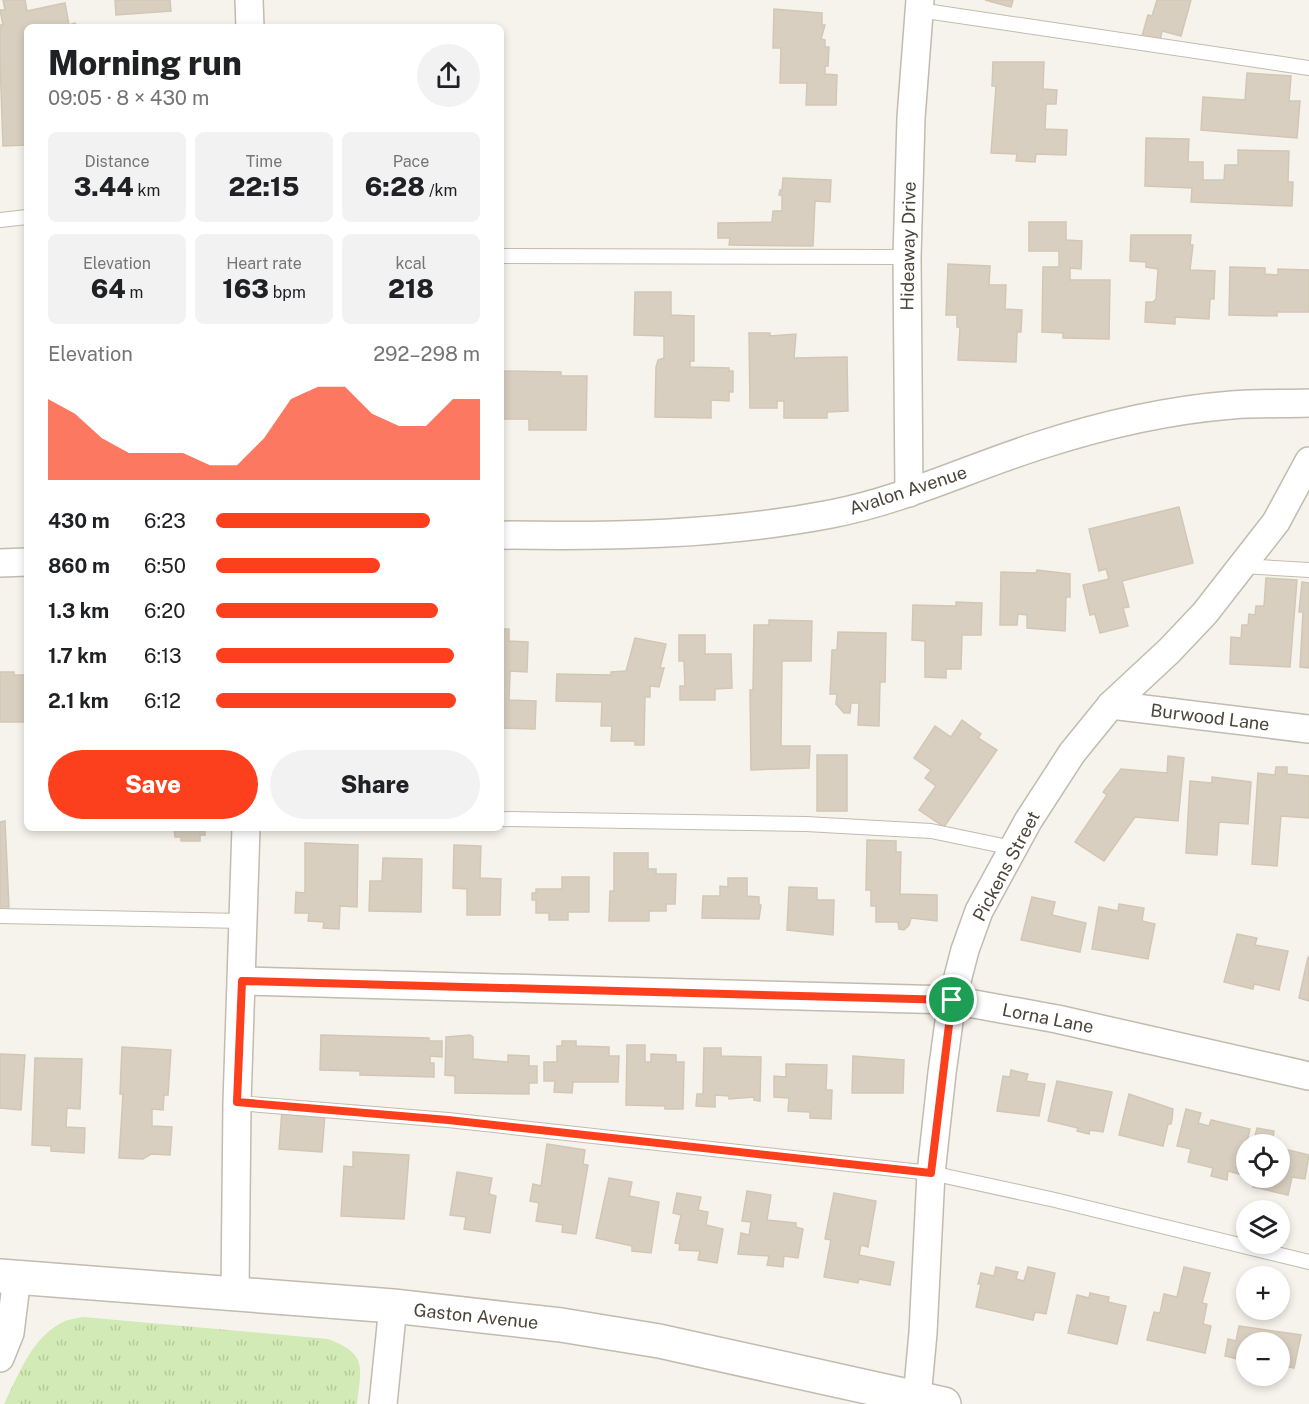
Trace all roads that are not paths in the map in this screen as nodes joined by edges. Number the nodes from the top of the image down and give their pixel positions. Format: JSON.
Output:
{"nodes":[{"id":1,"x":249,"y":0,"type":"edge"},
{"id":2,"x":920,"y":5,"type":"edge"},
{"id":3,"x":250,"y":24,"type":"edge"},
{"id":4,"x":1309,"y":68,"type":"edge"},
{"id":5,"x":24,"y":217,"type":"edge"},
{"id":6,"x":0,"y":220,"type":"edge"},
{"id":7,"x":504,"y":256,"type":"edge"},
{"id":8,"x":907,"y":257,"type":"junction"},
{"id":9,"x":1309,"y":403,"type":"edge"},
{"id":10,"x":1309,"y":461,"type":"edge"},
{"id":11,"x":909,"y":493,"type":"junction"},
{"id":12,"x":504,"y":535,"type":"edge"},
{"id":13,"x":24,"y":562,"type":"edge"},
{"id":14,"x":0,"y":563,"type":"edge"},
{"id":15,"x":1241,"y":566,"type":"junction"},
{"id":16,"x":1309,"y":570,"type":"edge"},
{"id":17,"x":1111,"y":705,"type":"junction"},
{"id":18,"x":1309,"y":729,"type":"edge"},
{"id":19,"x":504,"y":819,"type":"edge"},
{"id":20,"x":246,"y":831,"type":"edge"},
{"id":21,"x":1013,"y":848,"type":"junction"},
{"id":22,"x":0,"y":916,"type":"edge"},
{"id":23,"x":243,"y":921,"type":"junction"},
{"id":24,"x":242,"y":981,"type":"junction"},
{"id":25,"x":952,"y":1000,"type":"junction"},
{"id":26,"x":1309,"y":1076,"type":"edge"},
{"id":27,"x":237,"y":1102,"type":"junction"},
{"id":28,"x":931,"y":1173,"type":"junction"},
{"id":29,"x":1309,"y":1262,"type":"edge"},
{"id":30,"x":9,"y":1277,"type":"edge"},
{"id":31,"x":235,"y":1293,"type":"junction"},
{"id":32,"x":393,"y":1306,"type":"junction"},
{"id":33,"x":0,"y":1358,"type":"edge"},
{"id":34,"x":931,"y":1401,"type":"edge"},
{"id":35,"x":383,"y":1404,"type":"edge"}],
"edges":[{"from":1,"to":3,"type":"street"},
{"from":2,"to":4,"type":"lane"},
{"from":2,"to":8,"type":"street","name":"Hideaway Drive"},
{"from":5,"to":6,"type":"lane"},
{"from":7,"to":8,"type":"lane"},
{"from":8,"to":11,"type":"street","name":"Hideaway Drive"},
{"from":9,"to":11,"type":"street","name":"Avalon Avenue"},
{"from":10,"to":15,"type":"street","name":"Pickens Street"},
{"from":11,"to":12,"type":"street","name":"Avalon Avenue"},
{"from":13,"to":14,"type":"street"},
{"from":15,"to":16,"type":"lane"},
{"from":15,"to":17,"type":"street","name":"Pickens Street"},
{"from":17,"to":18,"type":"street","name":"Burwood Lane"},
{"from":17,"to":21,"type":"street","name":"Pickens Street"},
{"from":19,"to":21,"type":"lane"},
{"from":20,"to":23,"type":"street"},
{"from":21,"to":25,"type":"street","name":"Pickens Street"},
{"from":22,"to":23,"type":"lane"},
{"from":23,"to":24,"type":"street"},
{"from":24,"to":25,"type":"street","name":"Lorna Lane"},
{"from":24,"to":27,"type":"street"},
{"from":25,"to":26,"type":"street","name":"Lorna Lane"},
{"from":25,"to":28,"type":"street","name":"Pickens Street"},
{"from":27,"to":28,"type":"lane"},
{"from":27,"to":31,"type":"street"},
{"from":28,"to":29,"type":"lane"},
{"from":28,"to":34,"type":"street","name":"Pickens Street"},
{"from":30,"to":31,"type":"street","name":"Gaston Avenue"},
{"from":30,"to":33,"type":"street"},
{"from":31,"to":32,"type":"street","name":"Gaston Avenue"},
{"from":32,"to":34,"type":"street","name":"Gaston Avenue"},
{"from":32,"to":35,"type":"street"}]}
